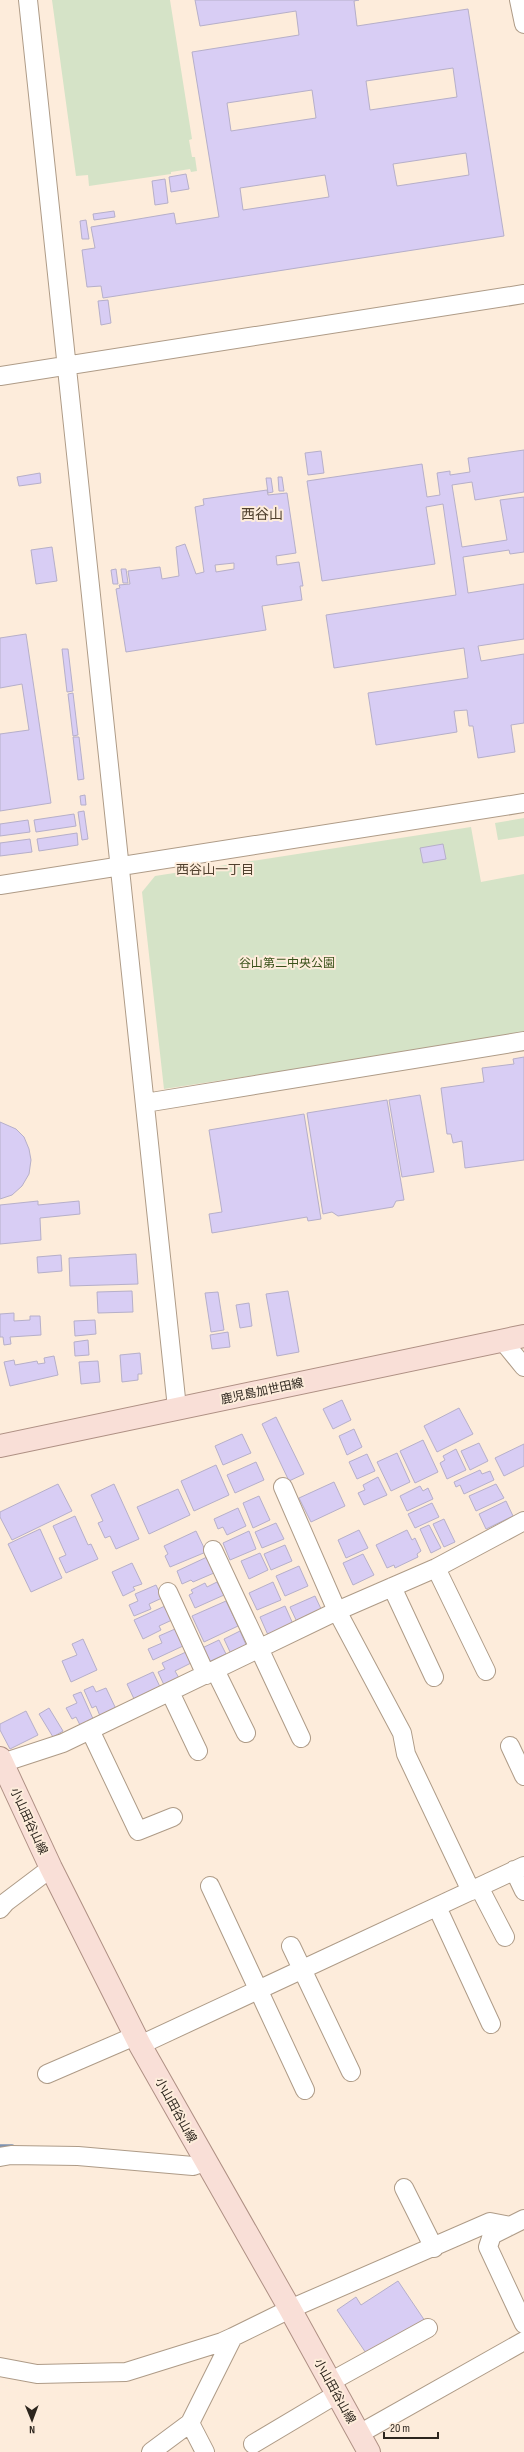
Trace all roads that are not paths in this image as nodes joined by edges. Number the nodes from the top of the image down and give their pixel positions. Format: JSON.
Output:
{"nodes":[{"id":1,"x":28,"y":0,"type":"edge"},
{"id":2,"x":520,"y":0,"type":"edge"},
{"id":3,"x":524,"y":24,"type":"edge"},
{"id":4,"x":524,"y":294,"type":"edge"},
{"id":5,"x":67,"y":365,"type":"junction"},
{"id":6,"x":0,"y":376,"type":"edge"},
{"id":7,"x":524,"y":803,"type":"edge"},
{"id":8,"x":120,"y":867,"type":"junction"},
{"id":9,"x":0,"y":885,"type":"edge"},
{"id":10,"x":524,"y":1041,"type":"edge"},
{"id":11,"x":145,"y":1103,"type":"junction"},
{"id":12,"x":524,"y":1336,"type":"edge"},
{"id":13,"x":502,"y":1340,"type":"junction"},
{"id":14,"x":524,"y":1367,"type":"edge"},
{"id":15,"x":177,"y":1408,"type":"junction"},
{"id":16,"x":0,"y":1446,"type":"edge"},
{"id":17,"x":282,"y":1487,"type":"dead end"},
{"id":18,"x":522,"y":1527,"type":"edge"},
{"id":19,"x":213,"y":1550,"type":"dead end"},
{"id":20,"x":436,"y":1568,"type":"junction"},
{"id":21,"x":392,"y":1587,"type":"junction"},
{"id":22,"x":168,"y":1592,"type":"dead end"},
{"id":23,"x":337,"y":1611,"type":"junction"},
{"id":24,"x":259,"y":1649,"type":"junction"},
{"id":25,"x":486,"y":1671,"type":"dead end"},
{"id":26,"x":211,"y":1672,"type":"junction"},
{"id":27,"x":434,"y":1676,"type":"dead end"},
{"id":28,"x":170,"y":1692,"type":"junction"},
{"id":29,"x":90,"y":1730,"type":"junction"},
{"id":30,"x":246,"y":1733,"type":"dead end"},
{"id":31,"x":300,"y":1738,"type":"dead end"},
{"id":32,"x":518,"y":1746,"type":"edge"},
{"id":33,"x":198,"y":1751,"type":"dead end"},
{"id":34,"x":1,"y":1760,"type":"edge"},
{"id":35,"x":524,"y":1776,"type":"edge"},
{"id":36,"x":173,"y":1816,"type":"dead end"},
{"id":37,"x":51,"y":1868,"type":"junction"},
{"id":38,"x":519,"y":1868,"type":"edge"},
{"id":39,"x":210,"y":1886,"type":"dead end"},
{"id":40,"x":475,"y":1889,"type":"junction"},
{"id":41,"x":524,"y":1891,"type":"edge"},
{"id":42,"x":437,"y":1907,"type":"junction"},
{"id":43,"x":0,"y":1909,"type":"edge"},
{"id":44,"x":505,"y":1937,"type":"dead end"},
{"id":45,"x":290,"y":1946,"type":"dead end"},
{"id":46,"x":302,"y":1969,"type":"junction"},
{"id":47,"x":258,"y":1990,"type":"junction"},
{"id":48,"x":491,"y":2024,"type":"dead end"},
{"id":49,"x":137,"y":2041,"type":"junction"},
{"id":50,"x":351,"y":2072,"type":"dead end"},
{"id":51,"x":47,"y":2074,"type":"dead end"},
{"id":52,"x":305,"y":2090,"type":"dead end"},
{"id":53,"x":0,"y":2157,"type":"edge"},
{"id":54,"x":205,"y":2162,"type":"junction"},
{"id":55,"x":404,"y":2188,"type":"dead end"},
{"id":56,"x":517,"y":2222,"type":"edge"},
{"id":57,"x":434,"y":2248,"type":"junction"},
{"id":58,"x":290,"y":2309,"type":"junction"},
{"id":59,"x":524,"y":2324,"type":"edge"},
{"id":60,"x":428,"y":2328,"type":"dead end"},
{"id":61,"x":233,"y":2337,"type":"junction"},
{"id":62,"x":524,"y":2341,"type":"edge"},
{"id":63,"x":0,"y":2367,"type":"edge"},
{"id":64,"x":334,"y":2388,"type":"junction"},
{"id":65,"x":190,"y":2423,"type":"junction"},
{"id":66,"x":364,"y":2443,"type":"edge"},
{"id":67,"x":253,"y":2444,"type":"dead end"},
{"id":68,"x":151,"y":2452,"type":"edge"},
{"id":69,"x":205,"y":2452,"type":"edge"}],
"edges":[{"from":1,"to":5,"type":"street"},
{"from":2,"to":3,"type":"street"},
{"from":4,"to":5,"type":"street"},
{"from":5,"to":6,"type":"street"},
{"from":5,"to":8,"type":"street"},
{"from":7,"to":8,"type":"street"},
{"from":8,"to":9,"type":"street"},
{"from":8,"to":11,"type":"street"},
{"from":10,"to":11,"type":"street"},
{"from":11,"to":15,"type":"street"},
{"from":12,"to":13,"type":"main road","name":"鹿児島加世田線"},
{"from":13,"to":14,"type":"street"},
{"from":13,"to":15,"type":"main road","name":"鹿児島加世田線"},
{"from":15,"to":16,"type":"main road","name":"鹿児島加世田線"},
{"from":17,"to":23,"type":"street"},
{"from":18,"to":20,"type":"street"},
{"from":19,"to":24,"type":"street"},
{"from":20,"to":21,"type":"street"},
{"from":20,"to":25,"type":"street"},
{"from":21,"to":23,"type":"street"},
{"from":21,"to":27,"type":"street"},
{"from":22,"to":26,"type":"street"},
{"from":23,"to":24,"type":"street"},
{"from":23,"to":40,"type":"street"},
{"from":24,"to":26,"type":"street"},
{"from":24,"to":31,"type":"street"},
{"from":26,"to":28,"type":"street"},
{"from":26,"to":30,"type":"street"},
{"from":28,"to":29,"type":"street"},
{"from":28,"to":33,"type":"street"},
{"from":29,"to":34,"type":"street"},
{"from":29,"to":36,"type":"street"},
{"from":32,"to":35,"type":"street"},
{"from":34,"to":37,"type":"main road","name":"小山田谷山線"},
{"from":37,"to":43,"type":"street"},
{"from":37,"to":49,"type":"main road","name":"小山田谷山線"},
{"from":38,"to":40,"type":"street"},
{"from":38,"to":41,"type":"street"},
{"from":39,"to":47,"type":"street"},
{"from":40,"to":42,"type":"street"},
{"from":40,"to":44,"type":"street"},
{"from":42,"to":46,"type":"street"},
{"from":42,"to":48,"type":"street"},
{"from":45,"to":46,"type":"street"},
{"from":46,"to":47,"type":"street"},
{"from":46,"to":50,"type":"street"},
{"from":47,"to":49,"type":"street"},
{"from":47,"to":52,"type":"street"},
{"from":49,"to":51,"type":"street"},
{"from":49,"to":54,"type":"main road","name":"小山田谷山線"},
{"from":53,"to":54,"type":"street"},
{"from":54,"to":58,"type":"main road","name":"小山田谷山線"},
{"from":55,"to":57,"type":"street"},
{"from":56,"to":57,"type":"street"},
{"from":56,"to":59,"type":"street"},
{"from":57,"to":58,"type":"street"},
{"from":58,"to":61,"type":"street"},
{"from":58,"to":64,"type":"main road","name":"小山田谷山線"},
{"from":60,"to":64,"type":"street"},
{"from":61,"to":63,"type":"street"},
{"from":61,"to":65,"type":"street"},
{"from":62,"to":66,"type":"street"},
{"from":64,"to":66,"type":"main road","name":"小山田谷山線"},
{"from":64,"to":67,"type":"street"},
{"from":65,"to":68,"type":"street"},
{"from":65,"to":69,"type":"street"}]}
